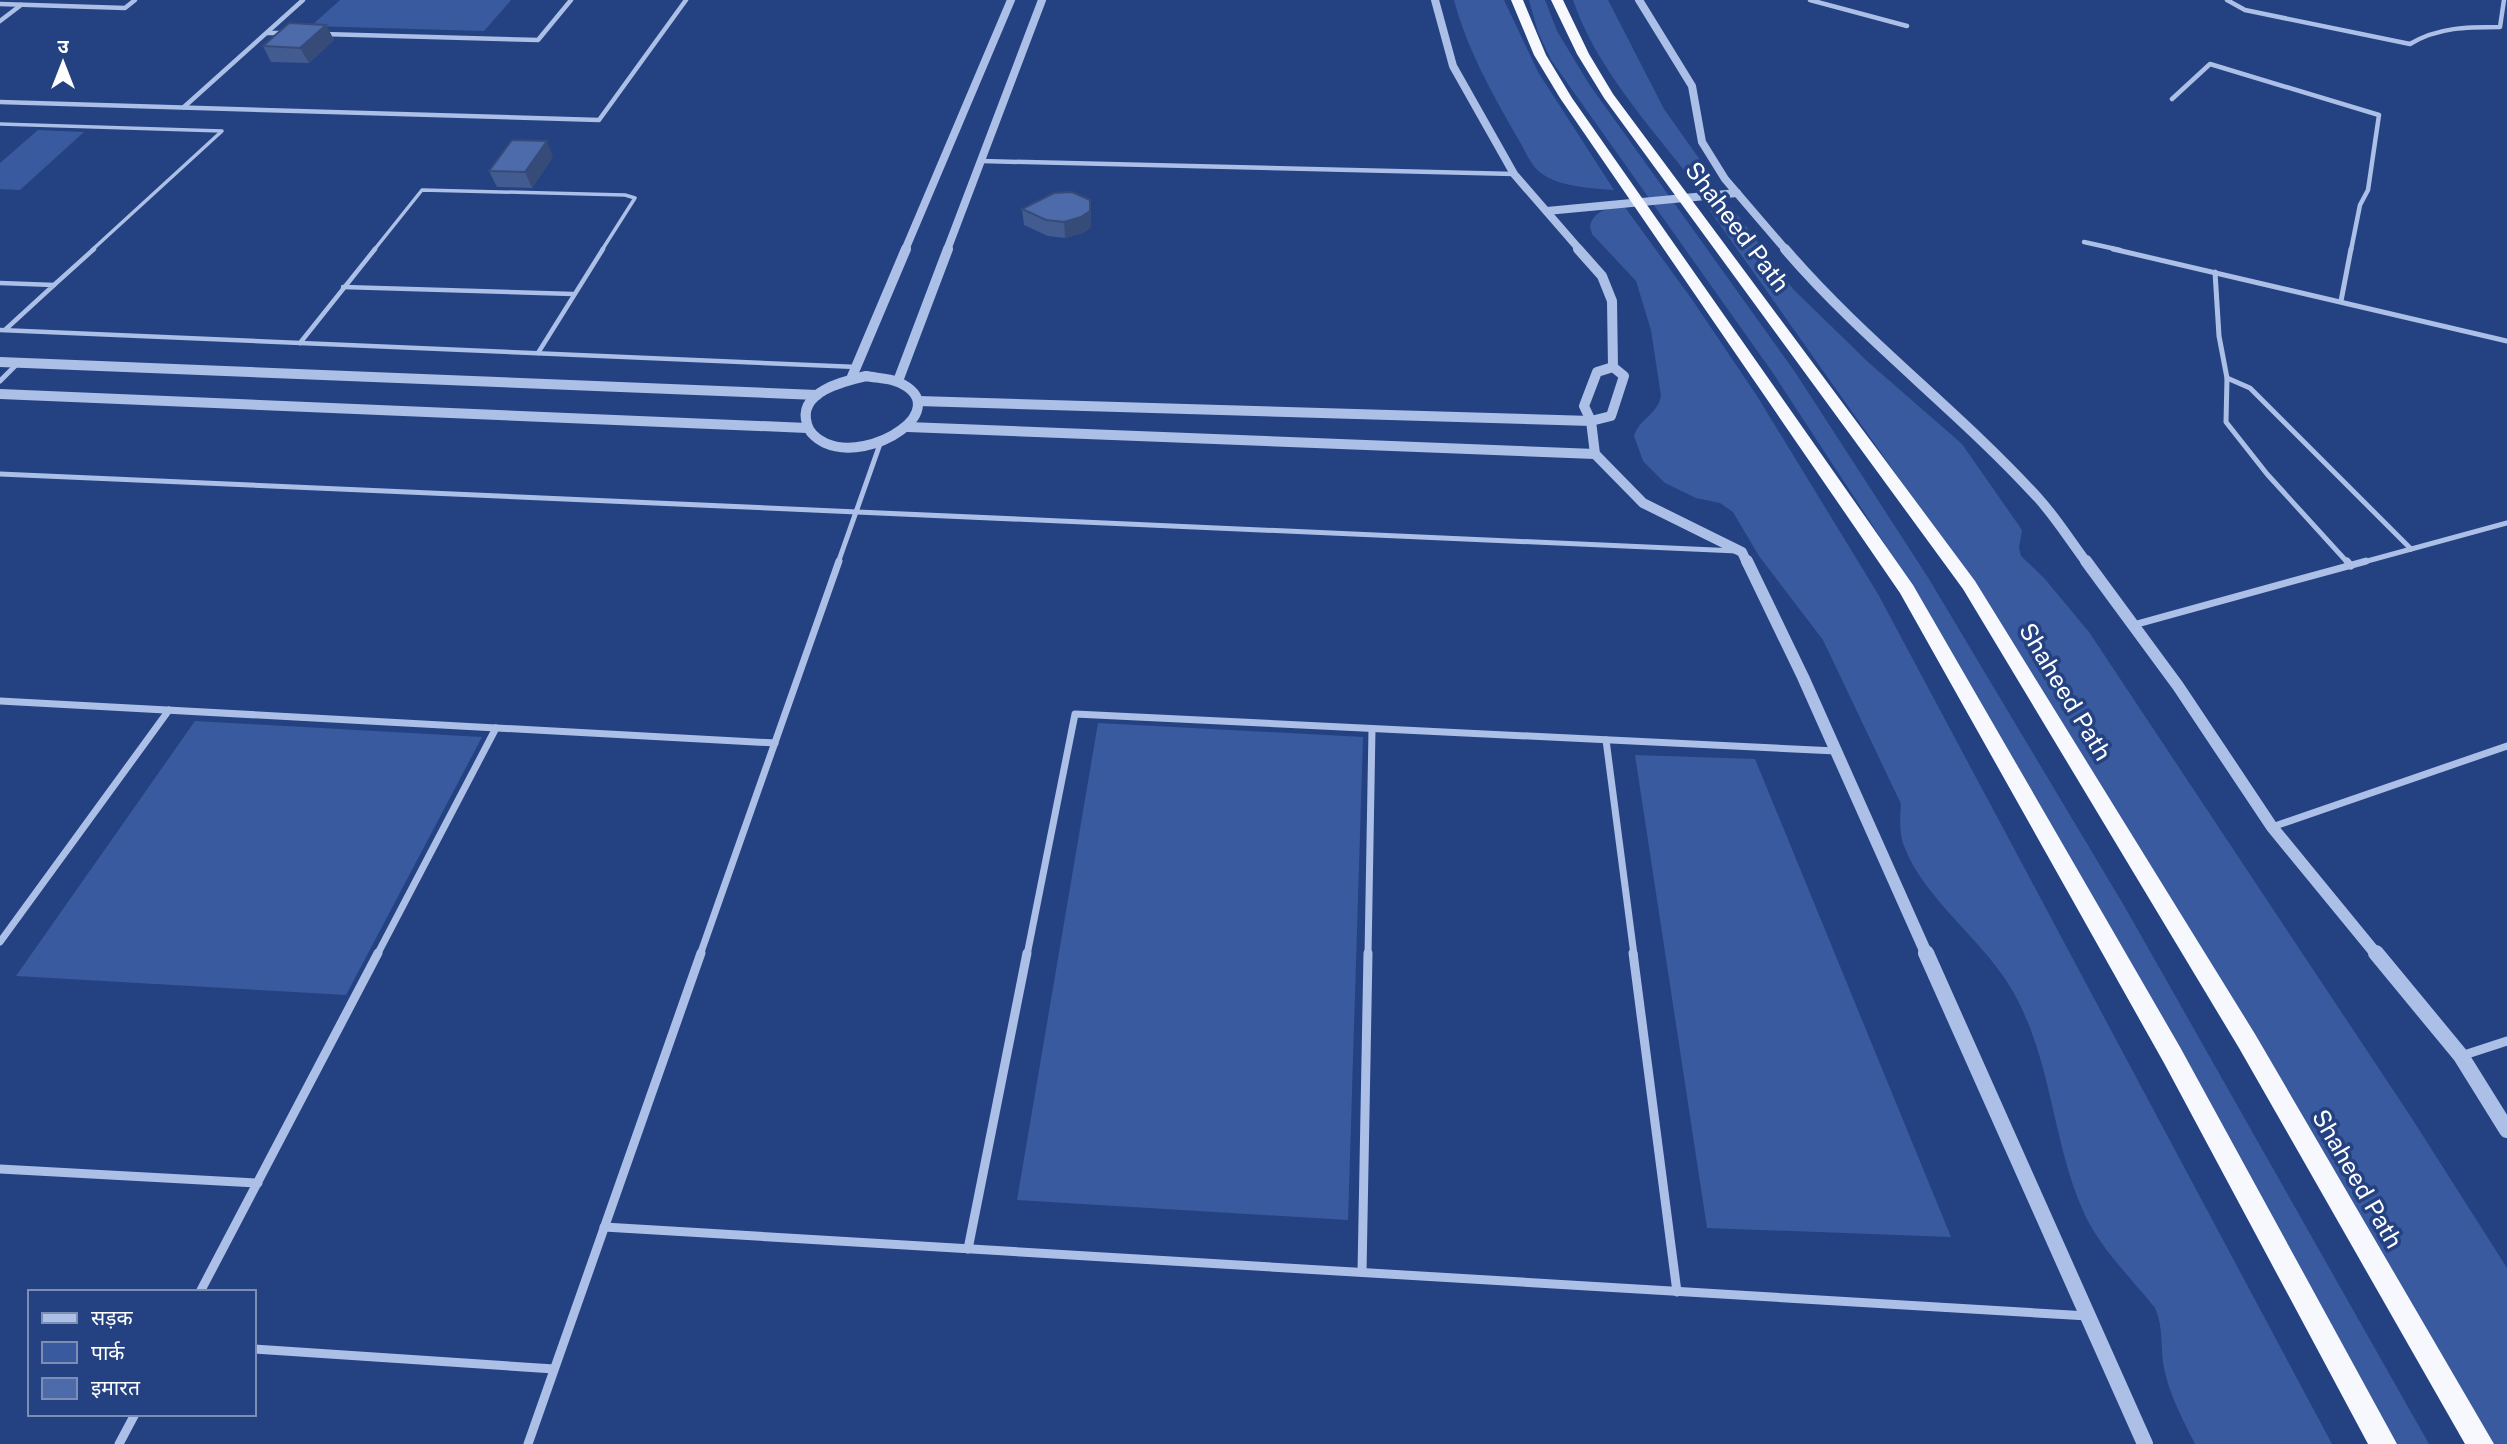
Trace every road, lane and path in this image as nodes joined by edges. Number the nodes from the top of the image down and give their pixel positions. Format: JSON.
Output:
{"nodes":[{"id":1,"x":135,"y":0,"type":"edge"},
{"id":2,"x":303,"y":0,"type":"edge"},
{"id":3,"x":571,"y":0,"type":"edge"},
{"id":4,"x":686,"y":0,"type":"edge"},
{"id":5,"x":1011,"y":0,"type":"edge"},
{"id":6,"x":1042,"y":0,"type":"edge"},
{"id":7,"x":1435,"y":0,"type":"edge"},
{"id":8,"x":1517,"y":0,"type":"edge"},
{"id":9,"x":1557,"y":0,"type":"edge"},
{"id":10,"x":1639,"y":0,"type":"edge"},
{"id":11,"x":1811,"y":0,"type":"edge"},
{"id":12,"x":2227,"y":0,"type":"edge"},
{"id":13,"x":2504,"y":0,"type":"edge"},
{"id":14,"x":0,"y":4,"type":"edge"},
{"id":15,"x":21,"y":5,"type":"junction"},
{"id":16,"x":0,"y":21,"type":"edge"},
{"id":17,"x":1907,"y":26,"type":"dead end"},
{"id":18,"x":267,"y":33,"type":"junction"},
{"id":19,"x":294,"y":34,"type":"edge"},
{"id":20,"x":321,"y":34,"type":"edge"},
{"id":21,"x":2172,"y":99,"type":"dead end"},
{"id":22,"x":0,"y":102,"type":"edge"},
{"id":23,"x":184,"y":108,"type":"junction"},
{"id":24,"x":0,"y":124,"type":"edge"},
{"id":25,"x":982,"y":161,"type":"junction"},
{"id":26,"x":1514,"y":174,"type":"junction"},
{"id":27,"x":1737,"y":193,"type":"junction"},
{"id":28,"x":1547,"y":211,"type":"junction"},
{"id":29,"x":2084,"y":242,"type":"dead end"},
{"id":30,"x":2215,"y":272,"type":"junction"},
{"id":31,"x":0,"y":283,"type":"edge"},
{"id":32,"x":54,"y":285,"type":"junction"},
{"id":33,"x":343,"y":287,"type":"junction"},
{"id":34,"x":573,"y":294,"type":"junction"},
{"id":35,"x":2341,"y":301,"type":"junction"},
{"id":36,"x":3,"y":330,"type":"edge"},
{"id":37,"x":2507,"y":341,"type":"edge"},
{"id":38,"x":300,"y":343,"type":"junction"},
{"id":39,"x":538,"y":353,"type":"junction"},
{"id":40,"x":0,"y":362,"type":"edge"},
{"id":41,"x":18,"y":363,"type":"junction"},
{"id":42,"x":857,"y":367,"type":"junction"},
{"id":43,"x":1613,"y":367,"type":"junction"},
{"id":44,"x":2227,"y":377,"type":"junction"},
{"id":45,"x":851,"y":379,"type":"junction"},
{"id":46,"x":0,"y":381,"type":"edge"},
{"id":47,"x":898,"y":382,"type":"junction"},
{"id":48,"x":0,"y":394,"type":"edge"},
{"id":49,"x":817,"y":395,"type":"junction"},
{"id":50,"x":918,"y":401,"type":"junction"},
{"id":51,"x":1591,"y":421,"type":"junction"},
{"id":52,"x":908,"y":427,"type":"junction"},
{"id":53,"x":807,"y":428,"type":"junction"},
{"id":54,"x":880,"y":443,"type":"junction"},
{"id":55,"x":1595,"y":454,"type":"junction"},
{"id":56,"x":0,"y":474,"type":"edge"},
{"id":57,"x":856,"y":512,"type":"junction"},
{"id":58,"x":2507,"y":523,"type":"edge"},
{"id":59,"x":2411,"y":549,"type":"junction"},
{"id":60,"x":1742,"y":552,"type":"junction"},
{"id":61,"x":2351,"y":566,"type":"junction"},
{"id":62,"x":2133,"y":625,"type":"junction"},
{"id":63,"x":0,"y":701,"type":"edge"},
{"id":64,"x":169,"y":710,"type":"junction"},
{"id":65,"x":496,"y":728,"type":"junction"},
{"id":66,"x":1373,"y":729,"type":"junction"},
{"id":67,"x":1606,"y":740,"type":"junction"},
{"id":68,"x":775,"y":743,"type":"junction"},
{"id":69,"x":2507,"y":746,"type":"edge"},
{"id":70,"x":1836,"y":751,"type":"junction"},
{"id":71,"x":2272,"y":827,"type":"junction"},
{"id":72,"x":0,"y":942,"type":"edge"},
{"id":73,"x":2507,"y":1041,"type":"edge"},
{"id":74,"x":2460,"y":1056,"type":"junction"},
{"id":75,"x":2507,"y":1130,"type":"edge"},
{"id":76,"x":0,"y":1169,"type":"edge"},
{"id":77,"x":258,"y":1183,"type":"junction"},
{"id":78,"x":604,"y":1227,"type":"junction"},
{"id":79,"x":968,"y":1249,"type":"junction"},
{"id":80,"x":1362,"y":1272,"type":"junction"},
{"id":81,"x":201,"y":1290,"type":"edge"},
{"id":82,"x":1677,"y":1292,"type":"junction"},
{"id":83,"x":2088,"y":1316,"type":"junction"},
{"id":84,"x":256,"y":1349,"type":"edge"},
{"id":85,"x":554,"y":1369,"type":"junction"},
{"id":86,"x":134,"y":1416,"type":"edge"},
{"id":87,"x":120,"y":1444,"type":"edge"},
{"id":88,"x":528,"y":1444,"type":"edge"},
{"id":89,"x":2145,"y":1444,"type":"edge"},
{"id":90,"x":2383,"y":1444,"type":"edge"},
{"id":91,"x":2480,"y":1444,"type":"edge"}],
"edges":[{"from":1,"to":15,"type":"street"},
{"from":2,"to":18,"type":"street"},
{"from":3,"to":20,"type":"street"},
{"from":4,"to":23,"type":"street"},
{"from":5,"to":42,"type":"street"},
{"from":6,"to":25,"type":"street"},
{"from":7,"to":26,"type":"street"},
{"from":8,"to":90,"type":"highway"},
{"from":9,"to":91,"type":"highway","name":"Shaheed Path"},
{"from":10,"to":27,"type":"street"},
{"from":11,"to":17,"type":"street"},
{"from":12,"to":13,"type":"street"},
{"from":14,"to":15,"type":"street"},
{"from":15,"to":16,"type":"street"},
{"from":18,"to":19,"type":"street"},
{"from":18,"to":23,"type":"street"},
{"from":21,"to":35,"type":"street"},
{"from":22,"to":23,"type":"street"},
{"from":24,"to":32,"type":"lane"},
{"from":25,"to":26,"type":"street"},
{"from":25,"to":47,"type":"street"},
{"from":26,"to":28,"type":"street"},
{"from":27,"to":28,"type":"street"},
{"from":27,"to":62,"type":"street"},
{"from":28,"to":43,"type":"street"},
{"from":29,"to":30,"type":"street"},
{"from":30,"to":35,"type":"street"},
{"from":30,"to":44,"type":"street"},
{"from":31,"to":32,"type":"lane"},
{"from":32,"to":36,"type":"lane"},
{"from":33,"to":34,"type":"lane"},
{"from":33,"to":34,"type":"lane"},
{"from":33,"to":38,"type":"lane"},
{"from":34,"to":39,"type":"lane"},
{"from":35,"to":37,"type":"street"},
{"from":36,"to":38,"type":"lane"},
{"from":38,"to":39,"type":"lane"},
{"from":39,"to":42,"type":"lane"},
{"from":40,"to":41,"type":"street"},
{"from":41,"to":46,"type":"street"},
{"from":41,"to":49,"type":"street"},
{"from":42,"to":45,"type":"street"},
{"from":43,"to":51,"type":"street"},
{"from":43,"to":51,"type":"street"},
{"from":44,"to":59,"type":"street"},
{"from":44,"to":61,"type":"street"},
{"from":45,"to":47,"type":"street"},
{"from":45,"to":49,"type":"street"},
{"from":47,"to":50,"type":"street"},
{"from":48,"to":53,"type":"street"},
{"from":49,"to":53,"type":"street"},
{"from":50,"to":51,"type":"street"},
{"from":50,"to":52,"type":"street"},
{"from":51,"to":55,"type":"street"},
{"from":52,"to":54,"type":"street"},
{"from":52,"to":55,"type":"street"},
{"from":53,"to":54,"type":"street"},
{"from":54,"to":57,"type":"street"},
{"from":55,"to":60,"type":"street"},
{"from":56,"to":57,"type":"street"},
{"from":57,"to":60,"type":"street"},
{"from":57,"to":68,"type":"street"},
{"from":58,"to":59,"type":"street"},
{"from":59,"to":61,"type":"street"},
{"from":60,"to":70,"type":"street"},
{"from":61,"to":62,"type":"street"},
{"from":62,"to":71,"type":"street"},
{"from":63,"to":64,"type":"street"},
{"from":64,"to":65,"type":"street"},
{"from":64,"to":72,"type":"street"},
{"from":65,"to":68,"type":"street"},
{"from":65,"to":77,"type":"street"},
{"from":66,"to":67,"type":"street"},
{"from":66,"to":79,"type":"street"},
{"from":66,"to":80,"type":"street"},
{"from":67,"to":70,"type":"street"},
{"from":67,"to":82,"type":"street"},
{"from":68,"to":78,"type":"street"},
{"from":69,"to":71,"type":"street"},
{"from":70,"to":83,"type":"street"},
{"from":71,"to":74,"type":"street"},
{"from":73,"to":74,"type":"street"},
{"from":74,"to":75,"type":"street"},
{"from":76,"to":77,"type":"street"},
{"from":77,"to":81,"type":"street"},
{"from":78,"to":79,"type":"street"},
{"from":78,"to":85,"type":"street"},
{"from":79,"to":80,"type":"street"},
{"from":80,"to":82,"type":"street"},
{"from":82,"to":83,"type":"street"},
{"from":83,"to":89,"type":"street"},
{"from":84,"to":85,"type":"street"},
{"from":85,"to":88,"type":"street"},
{"from":86,"to":87,"type":"street"}]}
